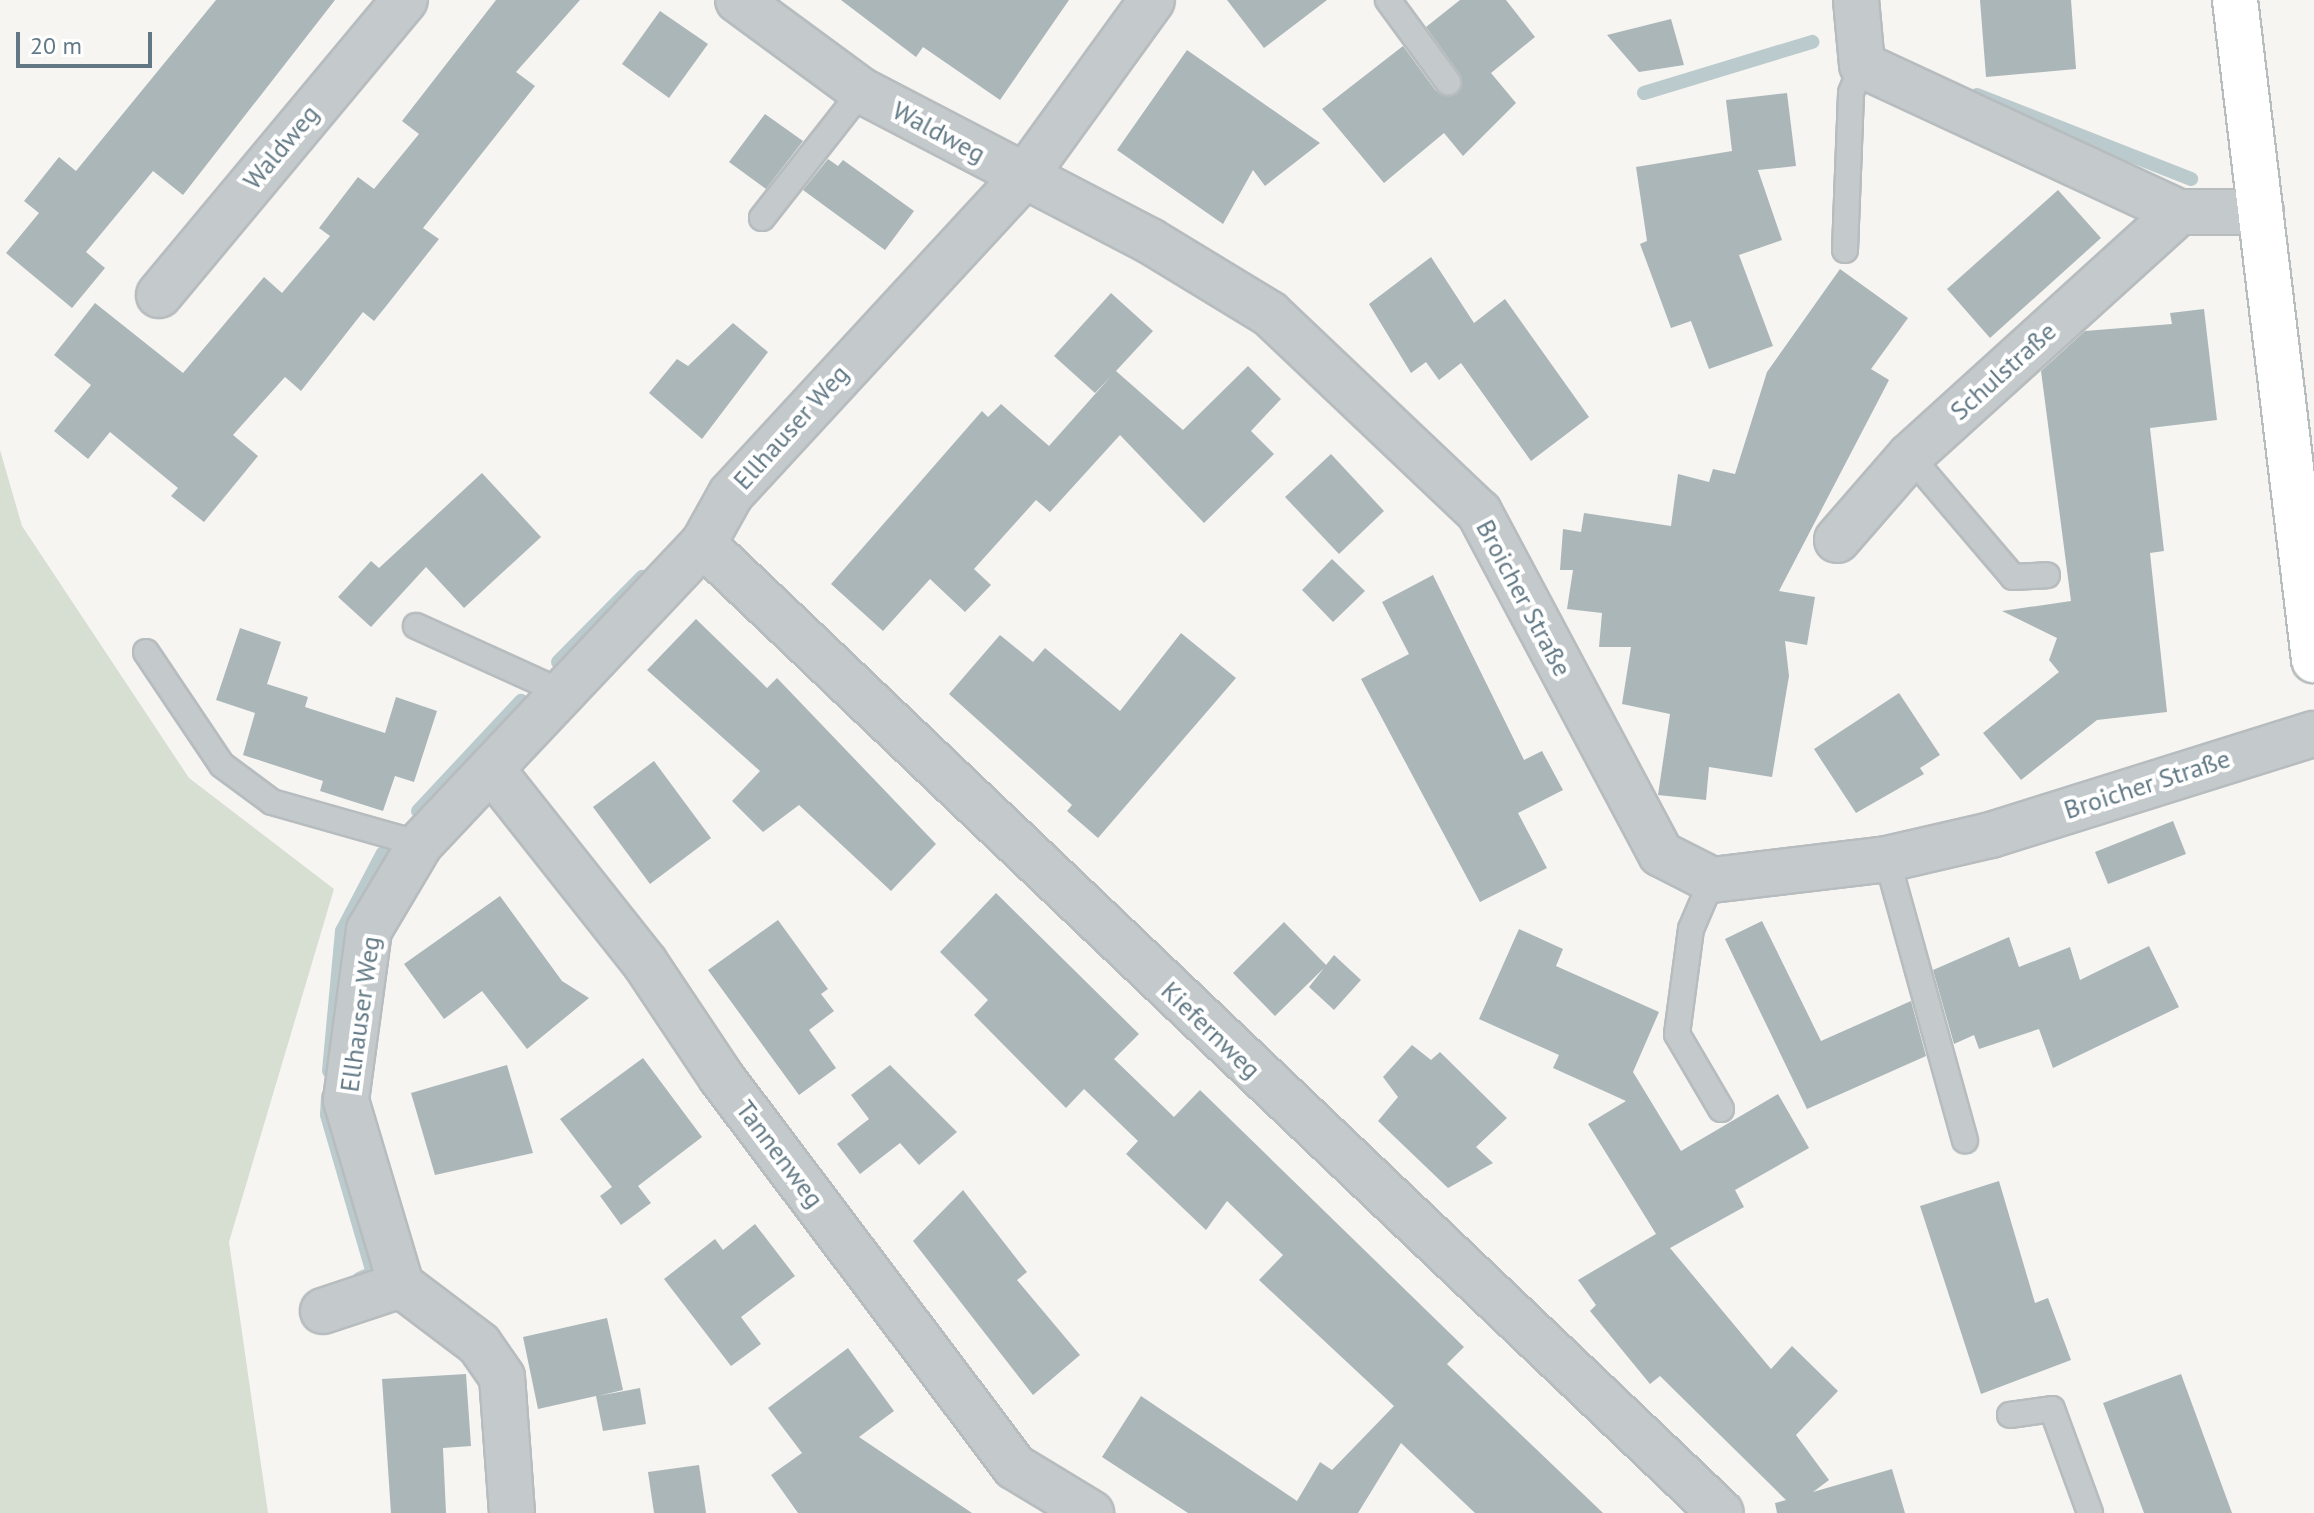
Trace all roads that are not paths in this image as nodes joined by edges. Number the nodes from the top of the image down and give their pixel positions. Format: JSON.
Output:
{"nodes":[{"id":1,"x":405,"y":0,"type":"edge"},
{"id":2,"x":738,"y":0,"type":"edge"},
{"id":3,"x":1152,"y":0,"type":"edge"},
{"id":4,"x":1388,"y":0,"type":"edge"},
{"id":5,"x":1856,"y":0,"type":"edge"},
{"id":6,"x":2235,"y":0,"type":"edge"},
{"id":7,"x":1862,"y":65,"type":"junction"},
{"id":8,"x":1448,"y":82,"type":"dead end"},
{"id":9,"x":862,"y":91,"type":"junction"},
{"id":10,"x":1024,"y":177,"type":"junction"},
{"id":11,"x":2179,"y":212,"type":"junction"},
{"id":12,"x":2261,"y":212,"type":"junction"},
{"id":13,"x":762,"y":218,"type":"dead end"},
{"id":14,"x":1845,"y":250,"type":"dead end"},
{"id":15,"x":159,"y":295,"type":"dead end"},
{"id":16,"x":1910,"y":456,"type":"junction"},
{"id":17,"x":1837,"y":540,"type":"dead end"},
{"id":18,"x":703,"y":544,"type":"junction"},
{"id":19,"x":2047,"y":575,"type":"dead end"},
{"id":20,"x":416,"y":626,"type":"dead end"},
{"id":21,"x":146,"y":652,"type":"dead end"},
{"id":22,"x":2314,"y":660,"type":"edge"},
{"id":23,"x":564,"y":693,"type":"junction"},
{"id":24,"x":2314,"y":734,"type":"edge"},
{"id":25,"x":492,"y":770,"type":"junction"},
{"id":26,"x":420,"y":844,"type":"junction"},
{"id":27,"x":1887,"y":859,"type":"junction"},
{"id":28,"x":1712,"y":880,"type":"junction"},
{"id":29,"x":1721,"y":1109,"type":"dead end"},
{"id":30,"x":1965,"y":1140,"type":"dead end"},
{"id":31,"x":401,"y":1285,"type":"junction"},
{"id":32,"x":323,"y":1311,"type":"dead end"},
{"id":33,"x":2010,"y":1415,"type":"dead end"},
{"id":34,"x":512,"y":1513,"type":"edge"},
{"id":35,"x":1091,"y":1513,"type":"edge"},
{"id":36,"x":1721,"y":1513,"type":"edge"},
{"id":37,"x":2090,"y":1513,"type":"edge"}],
"edges":[{"from":1,"to":15,"type":"street","name":"Waldweg"},
{"from":2,"to":9,"type":"street","name":"Waldweg"},
{"from":3,"to":10,"type":"street","name":"Ellhauser Weg"},
{"from":4,"to":8,"type":"lane"},
{"from":5,"to":7,"type":"street"},
{"from":6,"to":12,"type":"main road"},
{"from":7,"to":11,"type":"street"},
{"from":7,"to":14,"type":"lane"},
{"from":9,"to":10,"type":"street","name":"Waldweg"},
{"from":9,"to":13,"type":"lane"},
{"from":10,"to":18,"type":"street","name":"Ellhauser Weg"},
{"from":10,"to":28,"type":"street","name":"Broicher Straße"},
{"from":11,"to":12,"type":"street"},
{"from":11,"to":16,"type":"street","name":"Schulstraße"},
{"from":12,"to":22,"type":"main road"},
{"from":16,"to":17,"type":"street","name":"Schulstraße"},
{"from":16,"to":19,"type":"lane"},
{"from":18,"to":23,"type":"street","name":"Ellhauser Weg"},
{"from":18,"to":36,"type":"street","name":"Kiefernweg"},
{"from":20,"to":23,"type":"lane"},
{"from":21,"to":26,"type":"lane"},
{"from":23,"to":25,"type":"street","name":"Ellhauser Weg"},
{"from":24,"to":27,"type":"street","name":"Broicher Straße"},
{"from":25,"to":26,"type":"street","name":"Ellhauser Weg"},
{"from":25,"to":35,"type":"street","name":"Tannenweg"},
{"from":26,"to":31,"type":"street","name":"Ellhauser Weg"},
{"from":27,"to":28,"type":"street","name":"Broicher Straße"},
{"from":27,"to":30,"type":"lane"},
{"from":28,"to":29,"type":"lane"},
{"from":31,"to":32,"type":"street"},
{"from":31,"to":34,"type":"street"},
{"from":33,"to":37,"type":"lane"}]}
